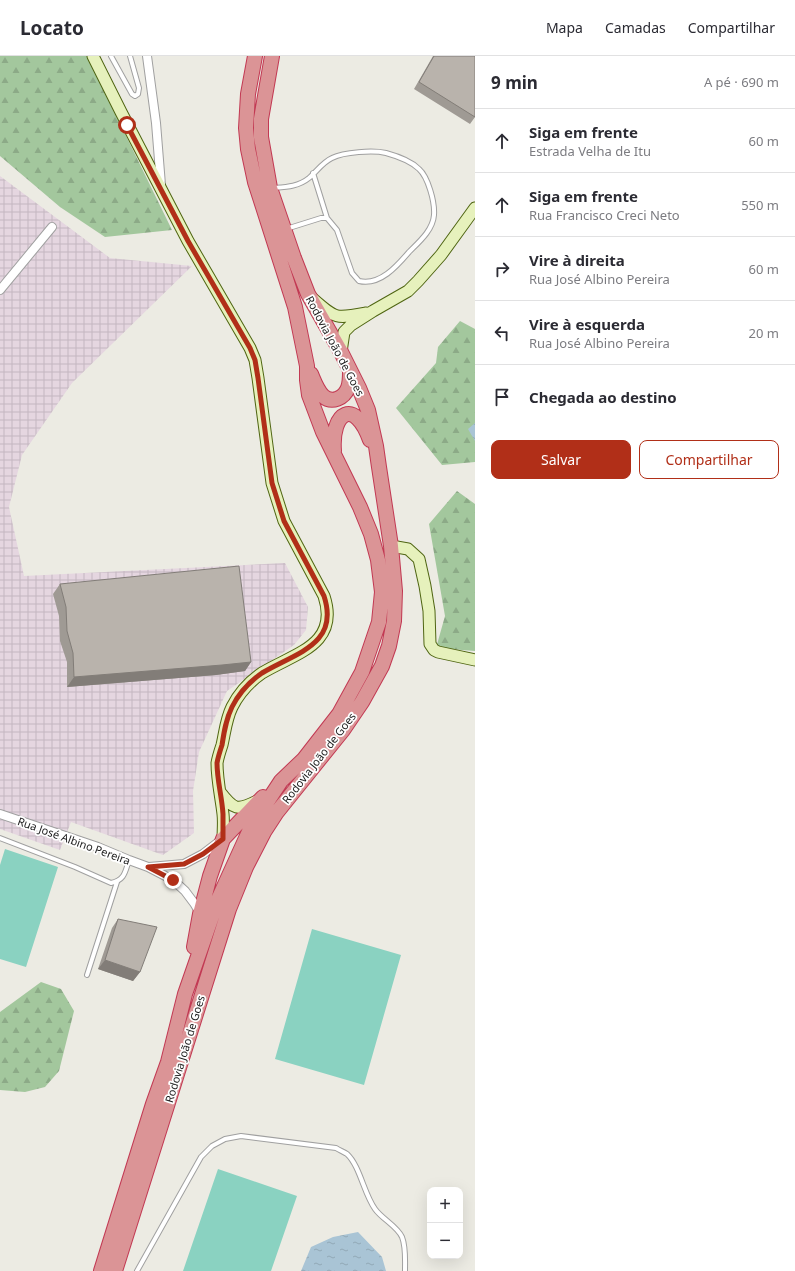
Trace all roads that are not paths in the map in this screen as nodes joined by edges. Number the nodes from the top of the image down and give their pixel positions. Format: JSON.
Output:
{"nodes":[{"id":1,"x":93,"y":56,"type":"edge"},
{"id":2,"x":111,"y":56,"type":"edge"},
{"id":3,"x":130,"y":56,"type":"edge"},
{"id":4,"x":147,"y":56,"type":"edge"},
{"id":5,"x":255,"y":56,"type":"edge"},
{"id":6,"x":272,"y":56,"type":"edge"},
{"id":7,"x":313,"y":174,"type":"junction"},
{"id":8,"x":270,"y":188,"type":"junction"},
{"id":9,"x":161,"y":190,"type":"junction"},
{"id":10,"x":475,"y":208,"type":"edge"},
{"id":11,"x":328,"y":218,"type":"junction"},
{"id":12,"x":52,"y":227,"type":"dead end"},
{"id":13,"x":284,"y":229,"type":"junction"},
{"id":14,"x":0,"y":290,"type":"edge"},
{"id":15,"x":308,"y":294,"type":"junction"},
{"id":16,"x":373,"y":311,"type":"junction"},
{"id":17,"x":341,"y":352,"type":"junction"},
{"id":18,"x":307,"y":366,"type":"junction"},
{"id":19,"x":350,"y":372,"type":"junction"},
{"id":20,"x":335,"y":456,"type":"junction"},
{"id":21,"x":379,"y":467,"type":"junction"},
{"id":22,"x":391,"y":546,"type":"junction"},
{"id":23,"x":475,"y":660,"type":"edge"},
{"id":24,"x":281,"y":781,"type":"junction"},
{"id":25,"x":220,"y":792,"type":"junction"},
{"id":26,"x":261,"y":798,"type":"junction"},
{"id":27,"x":0,"y":814,"type":"edge"},
{"id":28,"x":0,"y":838,"type":"edge"},
{"id":29,"x":223,"y":839,"type":"junction"},
{"id":30,"x":129,"y":860,"type":"junction"},
{"id":31,"x":148,"y":867,"type":"junction"},
{"id":32,"x":117,"y":882,"type":"junction"},
{"id":33,"x":200,"y":914,"type":"junction"},
{"id":34,"x":87,"y":975,"type":"dead end"},
{"id":35,"x":185,"y":994,"type":"junction"},
{"id":36,"x":101,"y":1271,"type":"edge"},
{"id":37,"x":115,"y":1271,"type":"edge"},
{"id":38,"x":138,"y":1271,"type":"edge"},
{"id":39,"x":406,"y":1271,"type":"edge"}],
"edges":[{"from":1,"to":9,"type":"main road"},
{"from":2,"to":3,"type":"lane"},
{"from":4,"to":9,"type":"street"},
{"from":5,"to":18,"type":"highway","name":"Rodovia João de Goes"},
{"from":6,"to":8,"type":"highway","name":"Rodovia João de Goes"},
{"from":7,"to":8,"type":"lane"},
{"from":7,"to":11,"type":"lane"},
{"from":7,"to":11,"type":"lane"},
{"from":8,"to":13,"type":"highway","name":"Rodovia João de Goes"},
{"from":9,"to":25,"type":"main road"},
{"from":10,"to":16,"type":"main road"},
{"from":11,"to":13,"type":"lane"},
{"from":12,"to":14,"type":"street"},
{"from":13,"to":15,"type":"highway","name":"Rodovia João de Goes"},
{"from":15,"to":16,"type":"main road"},
{"from":15,"to":17,"type":"highway","name":"Rodovia João de Goes"},
{"from":16,"to":17,"type":"main road"},
{"from":17,"to":19,"type":"highway","name":"Rodovia João de Goes"},
{"from":18,"to":19,"type":"highway"},
{"from":18,"to":20,"type":"highway","name":"Rodovia João de Goes"},
{"from":19,"to":21,"type":"highway","name":"Rodovia João de Goes"},
{"from":20,"to":21,"type":"highway"},
{"from":20,"to":24,"type":"highway","name":"Rodovia João de Goes"},
{"from":21,"to":22,"type":"highway","name":"Rodovia João de Goes"},
{"from":22,"to":23,"type":"main road"},
{"from":22,"to":37,"type":"highway","name":"Rodovia João de Goes"},
{"from":24,"to":26,"type":"highway"},
{"from":24,"to":35,"type":"highway","name":"Rodovia João de Goes"},
{"from":25,"to":26,"type":"main road"},
{"from":25,"to":29,"type":"main road"},
{"from":26,"to":29,"type":"highway"},
{"from":27,"to":30,"type":"street","name":"Rua José Albino Pereira"},
{"from":28,"to":32,"type":"lane"},
{"from":29,"to":31,"type":"street","name":"Rua José Albino Pereira"},
{"from":29,"to":33,"type":"highway"},
{"from":30,"to":31,"type":"street","name":"Rua José Albino Pereira"},
{"from":30,"to":32,"type":"lane"},
{"from":31,"to":33,"type":"street","name":"Rua José Albino Pereira"},
{"from":32,"to":34,"type":"lane"},
{"from":33,"to":35,"type":"highway"},
{"from":35,"to":36,"type":"highway","name":"Rodovia João de Goes"},
{"from":38,"to":39,"type":"lane"}]}
